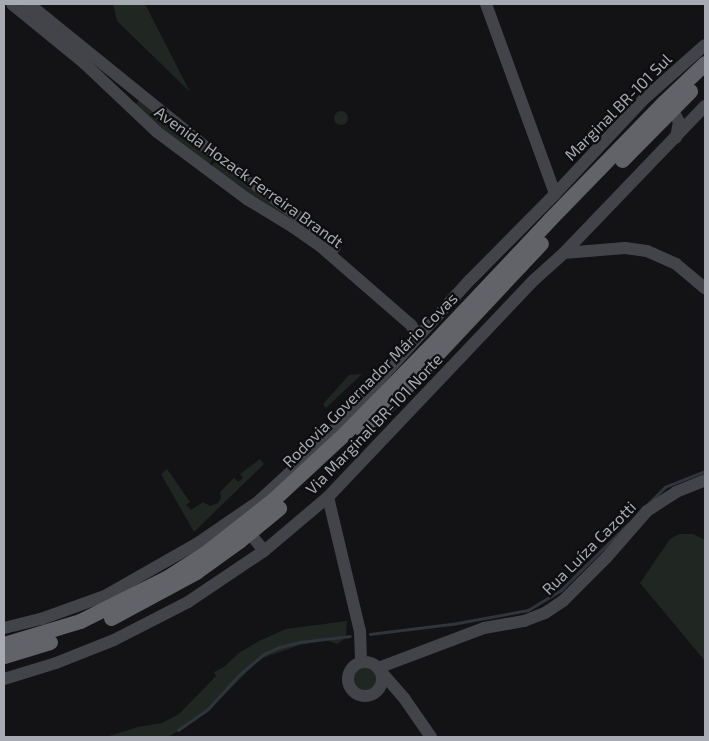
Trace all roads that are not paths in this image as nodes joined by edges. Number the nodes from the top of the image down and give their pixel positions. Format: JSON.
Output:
{"nodes":[{"id":1,"x":12,"y":4,"type":"edge"},
{"id":2,"x":29,"y":4,"type":"edge"},
{"id":3,"x":486,"y":4,"type":"edge"},
{"id":4,"x":705,"y":45,"type":"edge"},
{"id":5,"x":705,"y":63,"type":"edge"},
{"id":6,"x":705,"y":76,"type":"edge"},
{"id":7,"x":131,"y":87,"type":"junction"},
{"id":8,"x":121,"y":99,"type":"junction"},
{"id":9,"x":644,"y":99,"type":"junction"},
{"id":10,"x":662,"y":101,"type":"dead end"},
{"id":11,"x":705,"y":106,"type":"edge"},
{"id":12,"x":673,"y":111,"type":"dead end"},
{"id":13,"x":676,"y":138,"type":"junction"},
{"id":14,"x":555,"y":194,"type":"junction"},
{"id":15,"x":332,"y":251,"type":"junction"},
{"id":16,"x":564,"y":253,"type":"junction"},
{"id":17,"x":705,"y":288,"type":"edge"},
{"id":18,"x":432,"y":321,"type":"junction"},
{"id":19,"x":414,"y":340,"type":"junction"},
{"id":20,"x":705,"y":480,"type":"edge"},
{"id":21,"x":328,"y":497,"type":"junction"},
{"id":22,"x":242,"y":527,"type":"junction"},
{"id":23,"x":264,"y":551,"type":"junction"},
{"id":24,"x":4,"y":628,"type":"edge"},
{"id":25,"x":4,"y":644,"type":"edge"},
{"id":26,"x":4,"y":656,"type":"edge"},
{"id":27,"x":361,"y":662,"type":"junction"},
{"id":28,"x":378,"y":668,"type":"junction"},
{"id":29,"x":4,"y":678,"type":"edge"},
{"id":30,"x":371,"y":695,"type":"junction"},
{"id":31,"x":408,"y":702,"type":"junction"},
{"id":32,"x":431,"y":737,"type":"edge"}],
"edges":[{"from":1,"to":8,"type":"street","name":"Avenida Hozack Ferreira Brandt"},
{"from":2,"to":7,"type":"street","name":"Avenida Hozack Ferreira Brandt"},
{"from":3,"to":14,"type":"street"},
{"from":4,"to":9,"type":"street","name":"Marginal BR-101 Sul"},
{"from":5,"to":22,"type":"highway","name":"Rodovia Governador Mário Covas"},
{"from":6,"to":22,"type":"highway","name":"Rodovia Governador Mário Covas"},
{"from":7,"to":8,"type":"street"},
{"from":7,"to":15,"type":"street","name":"Avenida Hozack Ferreira Brandt"},
{"from":8,"to":15,"type":"street","name":"Avenida Hozack Ferreira Brandt"},
{"from":9,"to":10,"type":"street"},
{"from":9,"to":14,"type":"street","name":"Marginal BR-101 Sul"},
{"from":11,"to":13,"type":"street","name":"Via Marginal BR-101 Norte"},
{"from":12,"to":13,"type":"street"},
{"from":13,"to":16,"type":"street","name":"Via Marginal BR-101 Norte"},
{"from":14,"to":18,"type":"street","name":"Marginal BR-101 Sul"},
{"from":15,"to":18,"type":"street","name":"Avenida Hozack Ferreira Brandt"},
{"from":15,"to":19,"type":"street","name":"Avenida Hozack Ferreira Brandt"},
{"from":16,"to":17,"type":"street"},
{"from":16,"to":21,"type":"street","name":"Via Marginal BR-101 Norte"},
{"from":18,"to":19,"type":"street","name":"Marginal BR-101 Sul"},
{"from":19,"to":22,"type":"street","name":"Marginal BR-101 Sul"},
{"from":20,"to":28,"type":"street","name":"Rua Luíza Cazotti"},
{"from":21,"to":23,"type":"street","name":"Via Marginal BR-101 Norte"},
{"from":21,"to":27,"type":"street"},
{"from":22,"to":23,"type":"street"},
{"from":22,"to":24,"type":"street","name":"Marginal BR-101 Sul"},
{"from":22,"to":25,"type":"highway","name":"Rodovia Governador Mário Covas"},
{"from":22,"to":26,"type":"highway","name":"Rodovia Governador Mário Covas"},
{"from":23,"to":29,"type":"street","name":"Via Marginal BR-101 Norte"},
{"from":27,"to":28,"type":"street"},
{"from":27,"to":30,"type":"street"},
{"from":28,"to":30,"type":"street"},
{"from":28,"to":31,"type":"street"},
{"from":30,"to":31,"type":"street"},
{"from":31,"to":32,"type":"street"}]}
